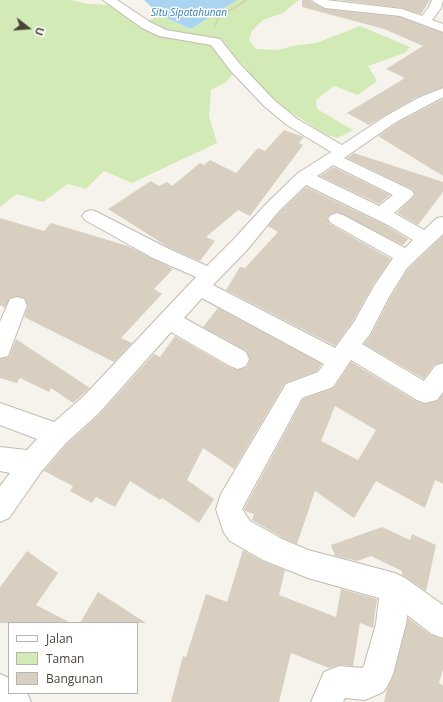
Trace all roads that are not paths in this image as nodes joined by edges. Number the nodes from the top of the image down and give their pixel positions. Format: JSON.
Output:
{"nodes":[{"id":1,"x":109,"y":0,"type":"edge"},
{"id":2,"x":318,"y":0,"type":"edge"},
{"id":3,"x":438,"y":0,"type":"edge"},
{"id":4,"x":425,"y":20,"type":"junction"},
{"id":5,"x":443,"y":28,"type":"edge"},
{"id":6,"x":443,"y":92,"type":"edge"},
{"id":7,"x":336,"y":155,"type":"junction"},
{"id":8,"x":304,"y":177,"type":"junction"},
{"id":9,"x":381,"y":215,"type":"junction"},
{"id":10,"x":91,"y":216,"type":"dead end"},
{"id":11,"x":337,"y":219,"type":"dead end"},
{"id":12,"x":443,"y":223,"type":"edge"},
{"id":13,"x":426,"y":239,"type":"junction"},
{"id":14,"x":406,"y":257,"type":"junction"},
{"id":15,"x":205,"y":281,"type":"junction"},
{"id":16,"x":18,"y":305,"type":"dead end"},
{"id":17,"x":168,"y":320,"type":"junction"},
{"id":18,"x":0,"y":349,"type":"edge"},
{"id":19,"x":344,"y":354,"type":"junction"},
{"id":20,"x":238,"y":359,"type":"dead end"},
{"id":21,"x":443,"y":373,"type":"edge"},
{"id":22,"x":0,"y":414,"type":"edge"},
{"id":23,"x":57,"y":435,"type":"junction"},
{"id":24,"x":0,"y":459,"type":"edge"},
{"id":25,"x":32,"y":464,"type":"junction"},
{"id":26,"x":0,"y":508,"type":"edge"},
{"id":27,"x":395,"y":588,"type":"junction"},
{"id":28,"x":443,"y":624,"type":"edge"},
{"id":29,"x":0,"y":690,"type":"edge"},
{"id":30,"x":15,"y":702,"type":"edge"},
{"id":31,"x":327,"y":702,"type":"edge"}],
"edges":[{"from":1,"to":7,"type":"street"},
{"from":2,"to":4,"type":"street"},
{"from":3,"to":4,"type":"street"},
{"from":4,"to":5,"type":"street"},
{"from":6,"to":7,"type":"street"},
{"from":7,"to":8,"type":"street"},
{"from":7,"to":9,"type":"street"},
{"from":8,"to":9,"type":"street"},
{"from":8,"to":15,"type":"street"},
{"from":9,"to":13,"type":"street"},
{"from":10,"to":15,"type":"street"},
{"from":11,"to":14,"type":"street"},
{"from":12,"to":13,"type":"street"},
{"from":13,"to":14,"type":"street"},
{"from":14,"to":19,"type":"street"},
{"from":15,"to":17,"type":"street"},
{"from":15,"to":19,"type":"street"},
{"from":16,"to":18,"type":"street"},
{"from":17,"to":20,"type":"street"},
{"from":17,"to":23,"type":"street"},
{"from":19,"to":21,"type":"street"},
{"from":19,"to":27,"type":"street"},
{"from":22,"to":23,"type":"street"},
{"from":23,"to":25,"type":"street"},
{"from":24,"to":25,"type":"street"},
{"from":25,"to":26,"type":"street"},
{"from":27,"to":28,"type":"street"},
{"from":27,"to":31,"type":"street"},
{"from":29,"to":30,"type":"street"}]}
